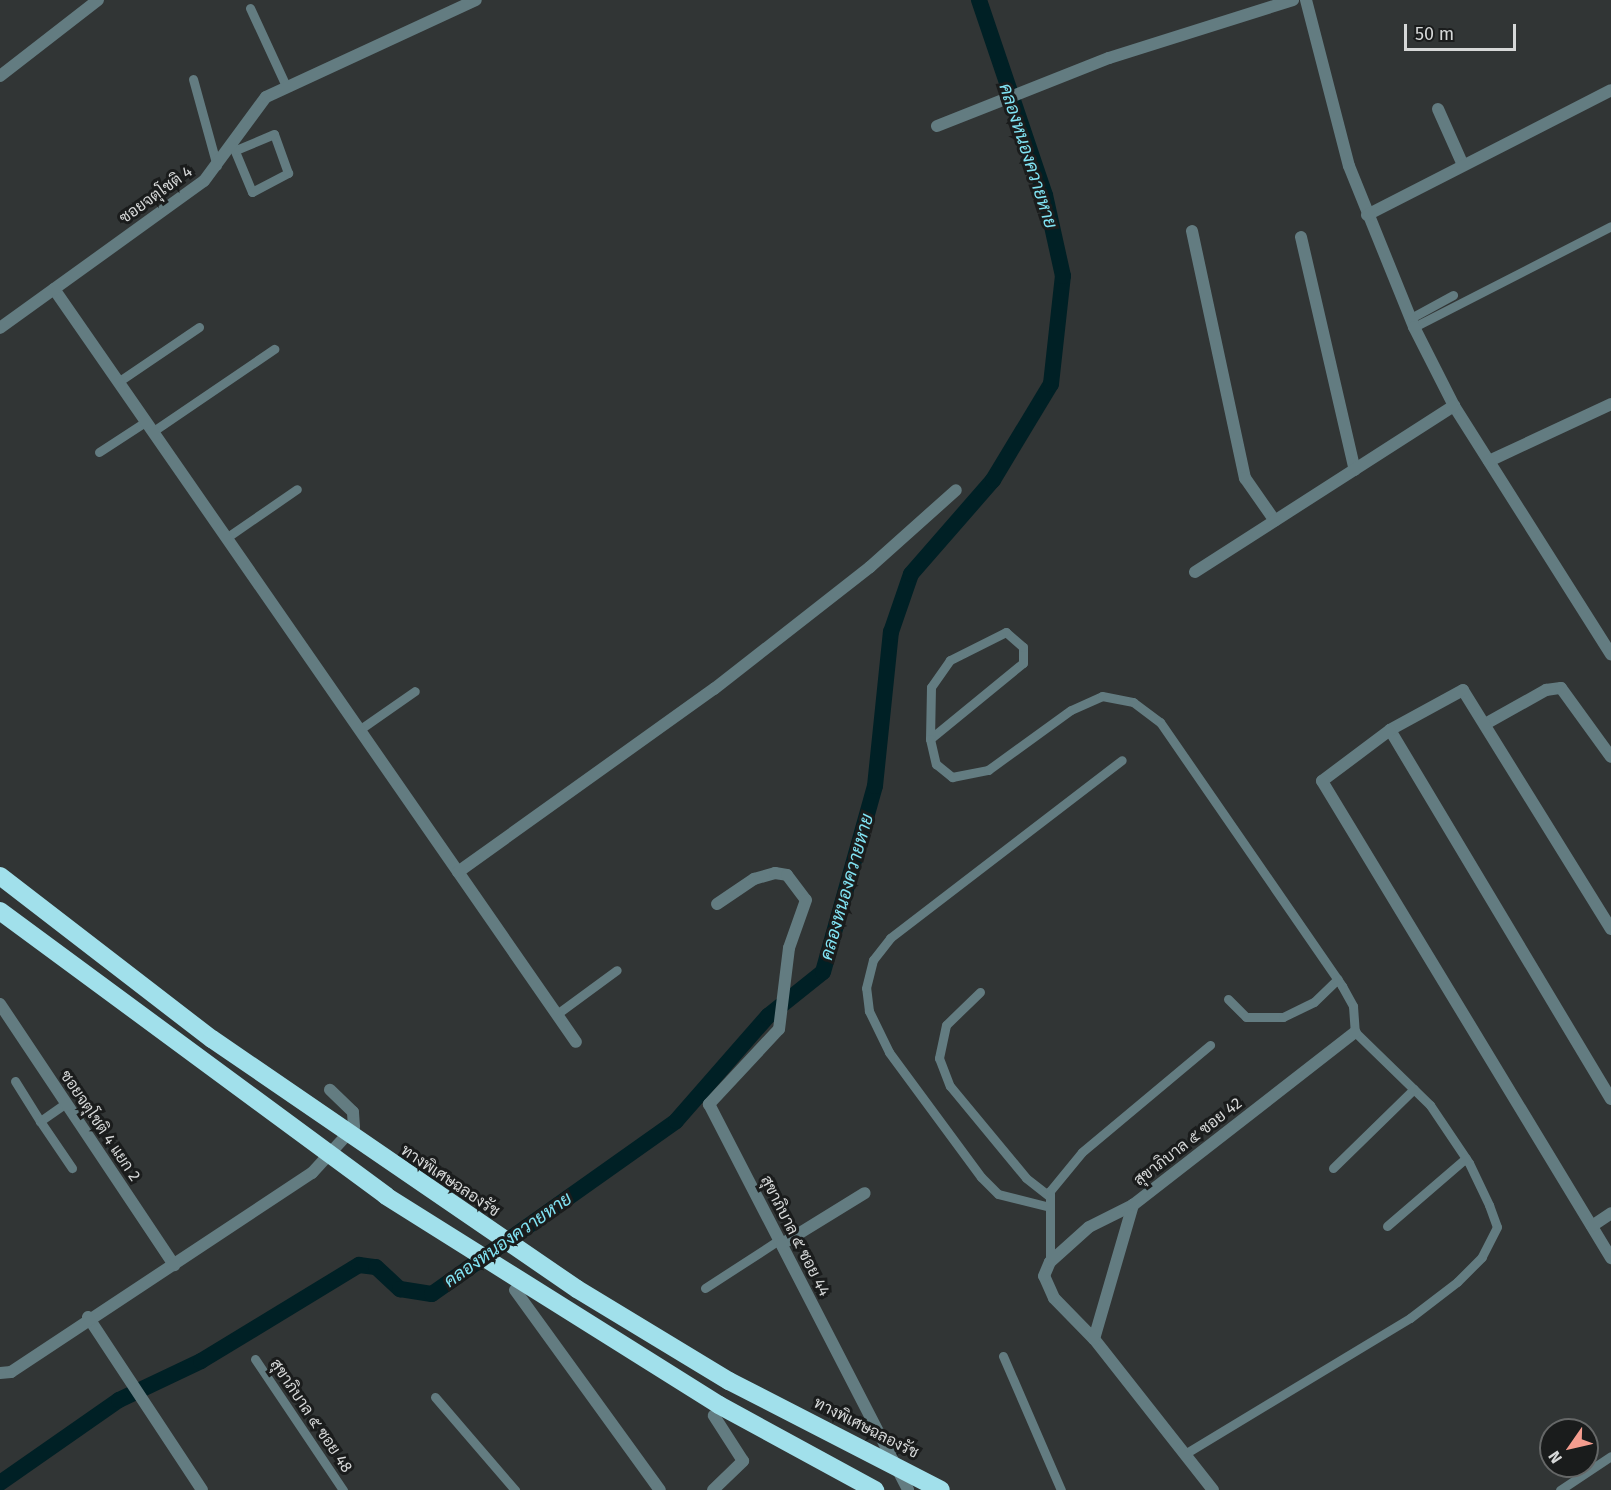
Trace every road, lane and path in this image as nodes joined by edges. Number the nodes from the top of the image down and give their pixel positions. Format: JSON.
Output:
{"nodes":[{"id":1,"x":98,"y":0,"type":"edge"},
{"id":2,"x":476,"y":0,"type":"edge"},
{"id":3,"x":1293,"y":0,"type":"edge"},
{"id":4,"x":1306,"y":0,"type":"edge"},
{"id":5,"x":250,"y":8,"type":"dead end"},
{"id":6,"x":0,"y":76,"type":"edge"},
{"id":7,"x":193,"y":79,"type":"dead end"},
{"id":8,"x":286,"y":86,"type":"junction"},
{"id":9,"x":1611,"y":90,"type":"edge"},
{"id":10,"x":1438,"y":109,"type":"dead end"},
{"id":11,"x":937,"y":126,"type":"dead end"},
{"id":12,"x":234,"y":147,"type":"junction"},
{"id":13,"x":1462,"y":163,"type":"junction"},
{"id":14,"x":217,"y":166,"type":"junction"},
{"id":15,"x":1367,"y":215,"type":"junction"},
{"id":16,"x":1611,"y":226,"type":"edge"},
{"id":17,"x":1192,"y":231,"type":"dead end"},
{"id":18,"x":1301,"y":237,"type":"dead end"},
{"id":19,"x":54,"y":289,"type":"junction"},
{"id":20,"x":1453,"y":296,"type":"dead end"},
{"id":21,"x":1413,"y":322,"type":"junction"},
{"id":22,"x":199,"y":327,"type":"dead end"},
{"id":23,"x":0,"y":328,"type":"edge"},
{"id":24,"x":274,"y":350,"type":"dead end"},
{"id":25,"x":118,"y":382,"type":"junction"},
{"id":26,"x":1611,"y":404,"type":"edge"},
{"id":27,"x":1454,"y":406,"type":"junction"},
{"id":28,"x":148,"y":428,"type":"junction"},
{"id":29,"x":99,"y":452,"type":"dead end"},
{"id":30,"x":1489,"y":461,"type":"junction"},
{"id":31,"x":1355,"y":470,"type":"junction"},
{"id":32,"x":297,"y":489,"type":"dead end"},
{"id":33,"x":956,"y":490,"type":"dead end"},
{"id":34,"x":1275,"y":521,"type":"junction"},
{"id":35,"x":226,"y":538,"type":"junction"},
{"id":36,"x":1195,"y":572,"type":"dead end"},
{"id":37,"x":1611,"y":654,"type":"edge"},
{"id":38,"x":415,"y":692,"type":"dead end"},
{"id":39,"x":1487,"y":723,"type":"junction"},
{"id":40,"x":359,"y":730,"type":"junction"},
{"id":41,"x":1390,"y":730,"type":"junction"},
{"id":42,"x":930,"y":739,"type":"junction"},
{"id":43,"x":1610,"y":753,"type":"edge"},
{"id":44,"x":1122,"y":759,"type":"dead end"},
{"id":45,"x":458,"y":872,"type":"junction"},
{"id":46,"x":0,"y":876,"type":"edge"},
{"id":47,"x":717,"y":904,"type":"dead end"},
{"id":48,"x":0,"y":911,"type":"edge"},
{"id":49,"x":1611,"y":929,"type":"edge"},
{"id":50,"x":617,"y":970,"type":"dead end"},
{"id":51,"x":1338,"y":980,"type":"junction"},
{"id":52,"x":980,"y":992,"type":"dead end"},
{"id":53,"x":1228,"y":999,"type":"dead end"},
{"id":54,"x":0,"y":1004,"type":"edge"},
{"id":55,"x":556,"y":1014,"type":"junction"},
{"id":56,"x":1355,"y":1032,"type":"junction"},
{"id":57,"x":576,"y":1042,"type":"dead end"},
{"id":58,"x":1210,"y":1045,"type":"dead end"},
{"id":59,"x":15,"y":1081,"type":"dead end"},
{"id":60,"x":1414,"y":1089,"type":"junction"},
{"id":61,"x":330,"y":1090,"type":"dead end"},
{"id":62,"x":1611,"y":1099,"type":"edge"},
{"id":63,"x":66,"y":1103,"type":"junction"},
{"id":64,"x":40,"y":1121,"type":"junction"},
{"id":65,"x":1466,"y":1158,"type":"junction"},
{"id":66,"x":72,"y":1168,"type":"dead end"},
{"id":67,"x":1333,"y":1168,"type":"dead end"},
{"id":68,"x":865,"y":1193,"type":"dead end"},
{"id":69,"x":1048,"y":1196,"type":"junction"},
{"id":70,"x":1133,"y":1205,"type":"junction"},
{"id":71,"x":1046,"y":1206,"type":"junction"},
{"id":72,"x":1611,"y":1213,"type":"edge"},
{"id":73,"x":1387,"y":1226,"type":"dead end"},
{"id":74,"x":1592,"y":1226,"type":"junction"},
{"id":75,"x":781,"y":1242,"type":"junction"},
{"id":76,"x":1611,"y":1257,"type":"edge"},
{"id":77,"x":1050,"y":1262,"type":"junction"},
{"id":78,"x":174,"y":1265,"type":"junction"},
{"id":79,"x":705,"y":1288,"type":"dead end"},
{"id":80,"x":514,"y":1290,"type":"dead end"},
{"id":81,"x":88,"y":1317,"type":"junction"},
{"id":82,"x":1094,"y":1339,"type":"junction"},
{"id":83,"x":1003,"y":1356,"type":"dead end"},
{"id":84,"x":255,"y":1359,"type":"dead end"},
{"id":85,"x":0,"y":1373,"type":"edge"},
{"id":86,"x":435,"y":1397,"type":"dead end"},
{"id":87,"x":714,"y":1416,"type":"dead end"},
{"id":88,"x":1188,"y":1452,"type":"junction"},
{"id":89,"x":1611,"y":1456,"type":"edge"},
{"id":90,"x":202,"y":1490,"type":"edge"},
{"id":91,"x":343,"y":1490,"type":"edge"},
{"id":92,"x":514,"y":1490,"type":"edge"},
{"id":93,"x":660,"y":1490,"type":"edge"},
{"id":94,"x":713,"y":1490,"type":"edge"},
{"id":95,"x":875,"y":1490,"type":"edge"},
{"id":96,"x":908,"y":1490,"type":"edge"},
{"id":97,"x":941,"y":1490,"type":"edge"},
{"id":98,"x":1061,"y":1490,"type":"edge"},
{"id":99,"x":1213,"y":1490,"type":"edge"},
{"id":100,"x":1560,"y":1490,"type":"edge"}],
"edges":[{"from":1,"to":6,"type":"street"},
{"from":2,"to":8,"type":"street","name":"ซอยจตุโชติ 4"},
{"from":3,"to":11,"type":"street"},
{"from":4,"to":15,"type":"street"},
{"from":5,"to":8,"type":"lane"},
{"from":7,"to":14,"type":"lane"},
{"from":8,"to":12,"type":"street","name":"ซอยจตุโชติ 4"},
{"from":9,"to":13,"type":"street"},
{"from":10,"to":13,"type":"street"},
{"from":12,"to":12,"type":"lane"},
{"from":12,"to":14,"type":"street","name":"ซอยจตุโชติ 4"},
{"from":13,"to":15,"type":"street"},
{"from":14,"to":19,"type":"street","name":"ซอยจตุโชติ 4"},
{"from":15,"to":21,"type":"street"},
{"from":16,"to":21,"type":"lane"},
{"from":17,"to":34,"type":"street"},
{"from":18,"to":31,"type":"street"},
{"from":19,"to":23,"type":"street","name":"ซอยจตุโชติ 4"},
{"from":19,"to":25,"type":"street"},
{"from":20,"to":21,"type":"lane"},
{"from":21,"to":27,"type":"street"},
{"from":22,"to":25,"type":"lane"},
{"from":24,"to":28,"type":"lane"},
{"from":25,"to":28,"type":"street"},
{"from":26,"to":30,"type":"street"},
{"from":27,"to":30,"type":"street"},
{"from":27,"to":31,"type":"street"},
{"from":28,"to":29,"type":"lane"},
{"from":28,"to":35,"type":"street"},
{"from":30,"to":37,"type":"street"},
{"from":31,"to":34,"type":"street"},
{"from":32,"to":35,"type":"lane"},
{"from":33,"to":45,"type":"street"},
{"from":34,"to":36,"type":"street"},
{"from":35,"to":40,"type":"street"},
{"from":38,"to":40,"type":"lane"},
{"from":39,"to":41,"type":"street"},
{"from":39,"to":43,"type":"street"},
{"from":39,"to":49,"type":"street"},
{"from":40,"to":45,"type":"street"},
{"from":41,"to":62,"type":"street"},
{"from":41,"to":74,"type":"street"},
{"from":42,"to":42,"type":"lane"},
{"from":42,"to":51,"type":"lane"},
{"from":44,"to":71,"type":"lane"},
{"from":45,"to":55,"type":"street"},
{"from":46,"to":97,"type":"highway","name":"ทางพิเศษฉลองรัช"},
{"from":47,"to":75,"type":"street","name":"สุขาภิบาล ๕ ซอย 44"},
{"from":48,"to":95,"type":"highway"},
{"from":50,"to":55,"type":"lane"},
{"from":51,"to":53,"type":"lane"},
{"from":51,"to":56,"type":"lane"},
{"from":52,"to":69,"type":"lane"},
{"from":54,"to":63,"type":"street","name":"ซอยจตุโชติ 4 แยก 2"},
{"from":55,"to":57,"type":"street"},
{"from":56,"to":60,"type":"lane"},
{"from":56,"to":70,"type":"street","name":"สุขาภิบาล ๕ ซอย 42"},
{"from":58,"to":69,"type":"lane"},
{"from":59,"to":64,"type":"lane"},
{"from":60,"to":65,"type":"lane"},
{"from":60,"to":67,"type":"lane"},
{"from":61,"to":78,"type":"street"},
{"from":63,"to":64,"type":"lane"},
{"from":63,"to":78,"type":"street","name":"ซอยจตุโชติ 4 แยก 2"},
{"from":64,"to":66,"type":"lane"},
{"from":65,"to":73,"type":"lane"},
{"from":65,"to":88,"type":"lane"},
{"from":68,"to":75,"type":"street"},
{"from":69,"to":71,"type":"lane"},
{"from":70,"to":77,"type":"street"},
{"from":70,"to":82,"type":"street","name":"สุขาภิบาล ๕ ซอย 42"},
{"from":71,"to":77,"type":"lane"},
{"from":72,"to":74,"type":"street"},
{"from":74,"to":76,"type":"street"},
{"from":75,"to":79,"type":"lane"},
{"from":75,"to":96,"type":"street","name":"สุขาภิบาล ๕ ซอย 44"},
{"from":77,"to":82,"type":"street"},
{"from":78,"to":81,"type":"street"},
{"from":80,"to":93,"type":"street"},
{"from":81,"to":85,"type":"street"},
{"from":81,"to":90,"type":"street"},
{"from":82,"to":88,"type":"street"},
{"from":83,"to":98,"type":"lane"},
{"from":84,"to":91,"type":"lane","name":"สุขาภิบาล ๕ ซอย 48"},
{"from":86,"to":92,"type":"lane"},
{"from":87,"to":94,"type":"street"},
{"from":88,"to":99,"type":"street"},
{"from":89,"to":100,"type":"lane"}]}
